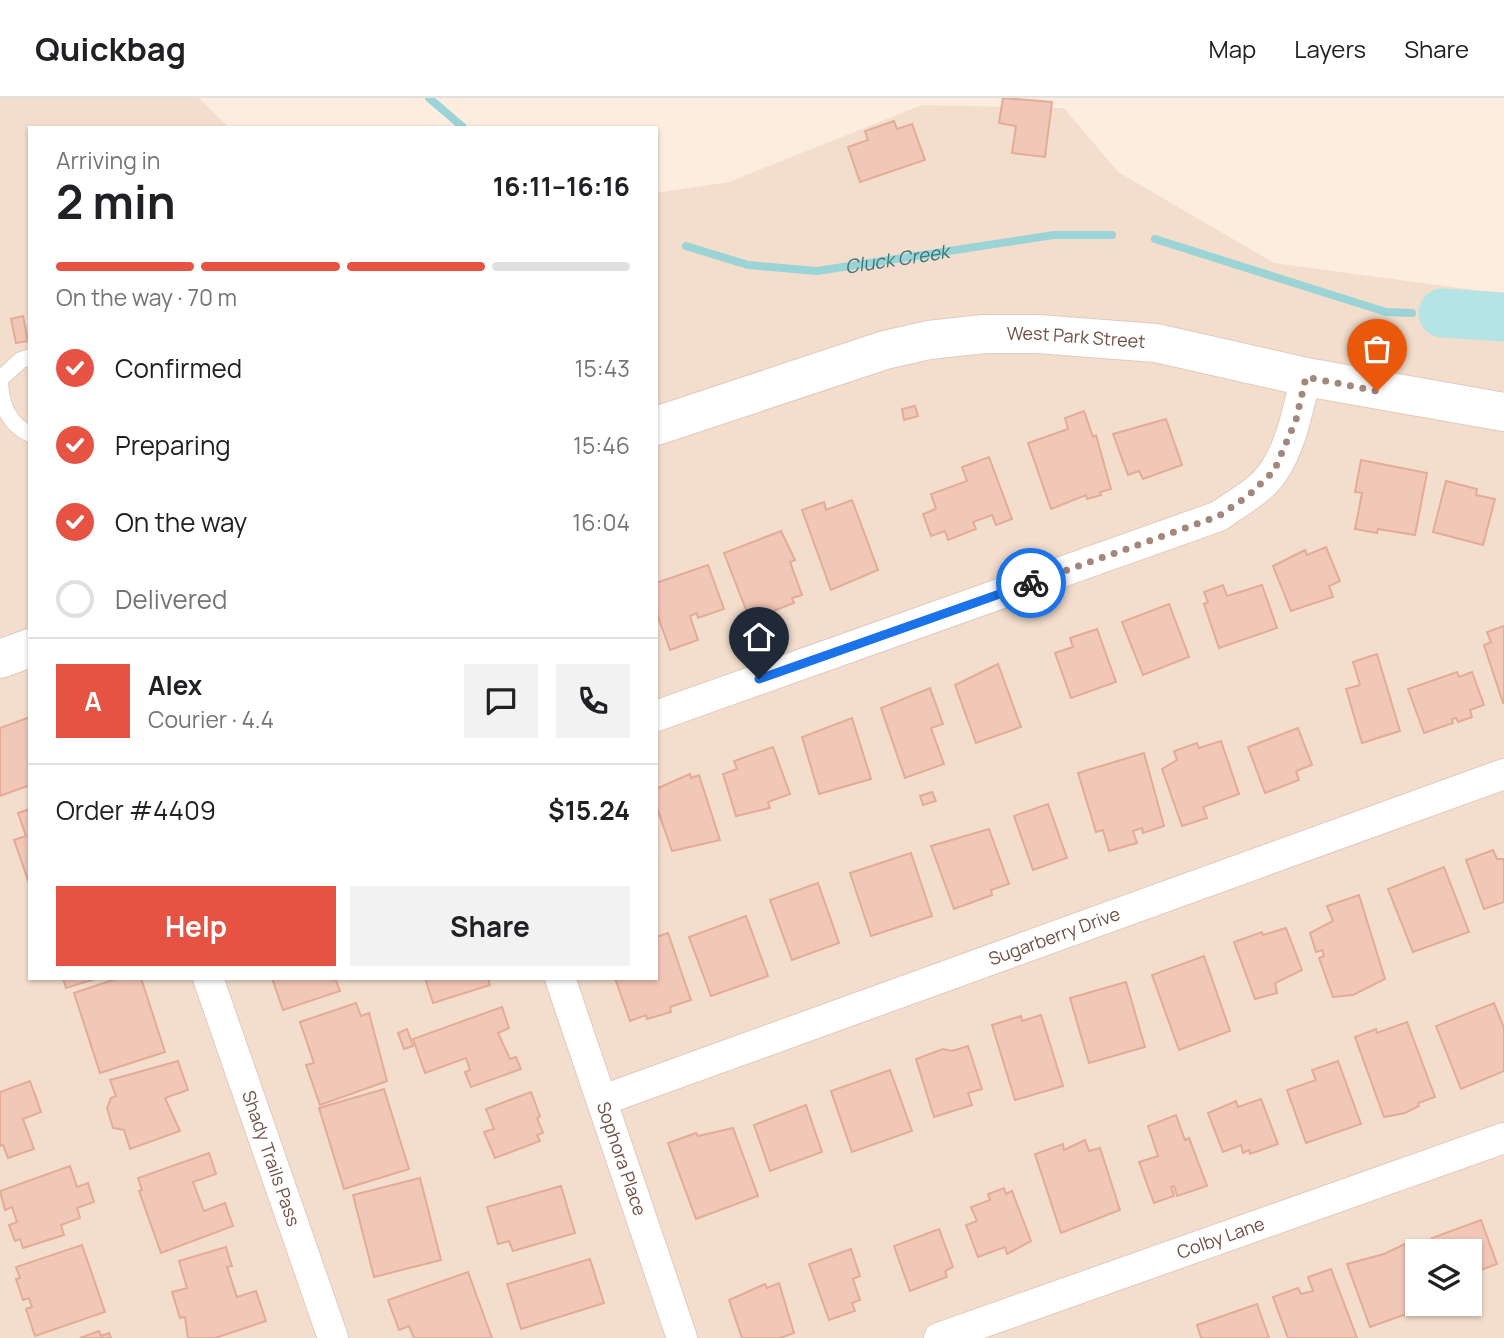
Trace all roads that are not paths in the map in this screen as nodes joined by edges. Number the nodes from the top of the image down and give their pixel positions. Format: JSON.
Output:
{"nodes":[{"id":1,"x":28,"y":358,"type":"edge"},
{"id":2,"x":1306,"y":377,"type":"junction"},
{"id":3,"x":0,"y":381,"type":"edge"},
{"id":4,"x":1504,"y":412,"type":"edge"},
{"id":5,"x":658,"y":425,"type":"edge"},
{"id":6,"x":28,"y":432,"type":"edge"},
{"id":7,"x":28,"y":649,"type":"edge"},
{"id":8,"x":0,"y":659,"type":"edge"},
{"id":9,"x":658,"y":715,"type":"edge"},
{"id":10,"x":1504,"y":774,"type":"edge"},
{"id":11,"x":209,"y":980,"type":"edge"},
{"id":12,"x":561,"y":980,"type":"edge"},
{"id":13,"x":603,"y":1100,"type":"junction"},
{"id":14,"x":1504,"y":1138,"type":"edge"},
{"id":15,"x":333,"y":1338,"type":"edge"},
{"id":16,"x":682,"y":1338,"type":"edge"},
{"id":17,"x":939,"y":1338,"type":"edge"}],
"edges":[{"from":1,"to":3,"type":"lane"},
{"from":2,"to":4,"type":"street","name":"West Park Street"},
{"from":2,"to":5,"type":"street","name":"West Park Street"},
{"from":2,"to":9,"type":"street"},
{"from":3,"to":6,"type":"lane"},
{"from":7,"to":8,"type":"street"},
{"from":10,"to":13,"type":"street","name":"Sugarberry Drive"},
{"from":11,"to":15,"type":"street","name":"Shady Trails Pass"},
{"from":12,"to":13,"type":"street","name":"Sophora Place"},
{"from":13,"to":16,"type":"street","name":"Sophora Place"},
{"from":14,"to":17,"type":"street","name":"Colby Lane"}]}
